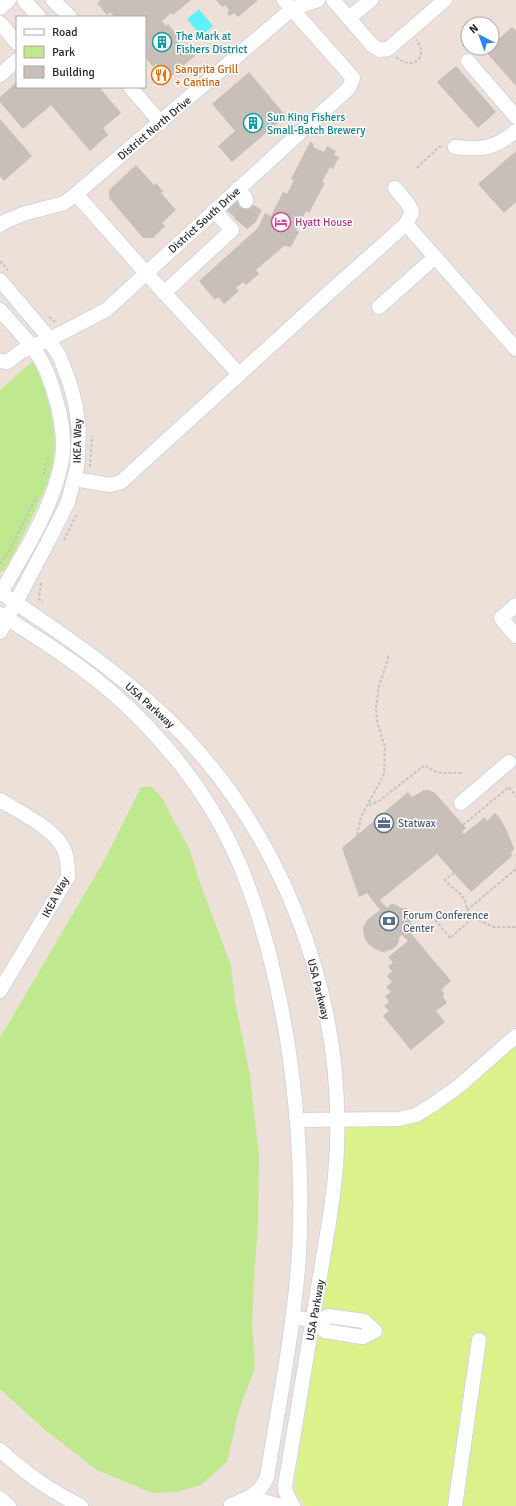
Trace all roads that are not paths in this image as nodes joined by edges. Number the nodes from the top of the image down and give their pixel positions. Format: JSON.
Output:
{"nodes":[{"id":1,"x":9,"y":0,"type":"edge"},
{"id":2,"x":24,"y":0,"type":"edge"},
{"id":3,"x":53,"y":0,"type":"edge"},
{"id":4,"x":318,"y":0,"type":"edge"},
{"id":5,"x":333,"y":0,"type":"edge"},
{"id":6,"x":371,"y":0,"type":"edge"},
{"id":7,"x":445,"y":0,"type":"edge"},
{"id":8,"x":288,"y":5,"type":"edge"},
{"id":9,"x":0,"y":8,"type":"edge"},
{"id":10,"x":39,"y":16,"type":"edge"},
{"id":11,"x":68,"y":16,"type":"edge"},
{"id":12,"x":350,"y":18,"type":"junction"},
{"id":13,"x":0,"y":23,"type":"edge"},
{"id":14,"x":16,"y":41,"type":"edge"},
{"id":15,"x":16,"y":61,"type":"edge"},
{"id":16,"x":468,"y":61,"type":"dead end"},
{"id":17,"x":1,"y":73,"type":"edge"},
{"id":18,"x":131,"y":88,"type":"edge"},
{"id":19,"x":516,"y":117,"type":"edge"},
{"id":20,"x":161,"y":123,"type":"junction"},
{"id":21,"x":516,"y":131,"type":"edge"},
{"id":22,"x":455,"y":147,"type":"road end"},
{"id":23,"x":394,"y":188,"type":"dead end"},
{"id":24,"x":237,"y":189,"type":"junction"},
{"id":25,"x":76,"y":194,"type":"junction"},
{"id":26,"x":246,"y":201,"type":"dead end"},
{"id":27,"x":214,"y":210,"type":"junction"},
{"id":28,"x":406,"y":224,"type":"junction"},
{"id":29,"x":0,"y":225,"type":"edge"},
{"id":30,"x":435,"y":258,"type":"junction"},
{"id":31,"x":146,"y":273,"type":"junction"},
{"id":32,"x":0,"y":280,"type":"edge"},
{"id":33,"x":164,"y":293,"type":"junction"},
{"id":34,"x":379,"y":307,"type":"dead end"},
{"id":35,"x":0,"y":310,"type":"edge"},
{"id":36,"x":50,"y":339,"type":"junction"},
{"id":37,"x":32,"y":347,"type":"junction"},
{"id":38,"x":516,"y":350,"type":"edge"},
{"id":39,"x":0,"y":361,"type":"edge"},
{"id":40,"x":239,"y":374,"type":"junction"},
{"id":41,"x":74,"y":479,"type":"junction"},
{"id":42,"x":0,"y":593,"type":"edge"},
{"id":43,"x":16,"y":603,"type":"junction"},
{"id":44,"x":516,"y":605,"type":"edge"},
{"id":45,"x":4,"y":616,"type":"edge"},
{"id":46,"x":0,"y":632,"type":"edge"},
{"id":47,"x":516,"y":636,"type":"edge"},
{"id":48,"x":509,"y":762,"type":"dead end"},
{"id":49,"x":0,"y":800,"type":"edge"},
{"id":50,"x":461,"y":803,"type":"dead end"},
{"id":51,"x":0,"y":991,"type":"edge"},
{"id":52,"x":516,"y":1036,"type":"edge"},
{"id":53,"x":337,"y":1119,"type":"junction"},
{"id":54,"x":297,"y":1120,"type":"junction"},
{"id":55,"x":292,"y":1317,"type":"junction"},
{"id":56,"x":316,"y":1322,"type":"junction"},
{"id":57,"x":480,"y":1340,"type":"dead end"},
{"id":58,"x":0,"y":1450,"type":"edge"},
{"id":59,"x":0,"y":1498,"type":"edge"},
{"id":60,"x":9,"y":1506,"type":"edge"},
{"id":61,"x":81,"y":1506,"type":"edge"},
{"id":62,"x":230,"y":1506,"type":"edge"},
{"id":63,"x":281,"y":1506,"type":"edge"},
{"id":64,"x":293,"y":1506,"type":"edge"},
{"id":65,"x":454,"y":1506,"type":"edge"}],
"edges":[{"from":1,"to":9,"type":"street"},
{"from":2,"to":10,"type":"street"},
{"from":3,"to":11,"type":"street"},
{"from":4,"to":8,"type":"street","name":"District North Drive"},
{"from":5,"to":12,"type":"street"},
{"from":6,"to":12,"type":"street"},
{"from":7,"to":12,"type":"street"},
{"from":8,"to":20,"type":"street","name":"District North Drive"},
{"from":8,"to":24,"type":"street","name":"District South Drive"},
{"from":13,"to":14,"type":"street"},
{"from":15,"to":17,"type":"street"},
{"from":16,"to":19,"type":"street"},
{"from":18,"to":20,"type":"street"},
{"from":20,"to":25,"type":"street","name":"District North Drive"},
{"from":21,"to":22,"type":"street"},
{"from":23,"to":28,"type":"street"},
{"from":24,"to":26,"type":"street"},
{"from":24,"to":27,"type":"street","name":"District South Drive"},
{"from":25,"to":29,"type":"street","name":"District North Drive"},
{"from":25,"to":31,"type":"street"},
{"from":27,"to":31,"type":"street","name":"District South Drive"},
{"from":27,"to":33,"type":"street"},
{"from":28,"to":30,"type":"street"},
{"from":28,"to":40,"type":"street"},
{"from":30,"to":34,"type":"street"},
{"from":30,"to":38,"type":"street"},
{"from":31,"to":33,"type":"street"},
{"from":31,"to":36,"type":"street","name":"District South Drive"},
{"from":32,"to":36,"type":"street","name":"IKEA Way"},
{"from":33,"to":40,"type":"street"},
{"from":35,"to":37,"type":"street","name":"IKEA Way"},
{"from":36,"to":37,"type":"street","name":"District South Drive"},
{"from":36,"to":41,"type":"street","name":"IKEA Way"},
{"from":37,"to":39,"type":"street","name":"District South Drive"},
{"from":37,"to":42,"type":"street","name":"IKEA Way"},
{"from":40,"to":41,"type":"street"},
{"from":41,"to":43,"type":"street","name":"IKEA Way"},
{"from":42,"to":43,"type":"street","name":"USA Parkway"},
{"from":43,"to":45,"type":"street","name":"IKEA Way"},
{"from":43,"to":53,"type":"street","name":"USA Parkway"},
{"from":44,"to":47,"type":"street"},
{"from":45,"to":46,"type":"street","name":"IKEA Way"},
{"from":45,"to":54,"type":"street","name":"USA Parkway"},
{"from":48,"to":50,"type":"street"},
{"from":49,"to":51,"type":"street","name":"IKEA Way"},
{"from":52,"to":53,"type":"street"},
{"from":53,"to":54,"type":"street"},
{"from":53,"to":56,"type":"street","name":"USA Parkway"},
{"from":54,"to":55,"type":"street","name":"USA Parkway"},
{"from":55,"to":56,"type":"street"},
{"from":55,"to":62,"type":"street","name":"USA Parkway"},
{"from":56,"to":64,"type":"street","name":"USA Parkway"},
{"from":57,"to":65,"type":"street"},
{"from":58,"to":61,"type":"street"},
{"from":59,"to":60,"type":"street"},
{"from":62,"to":63,"type":"street","name":"USA Parkway"}]}
